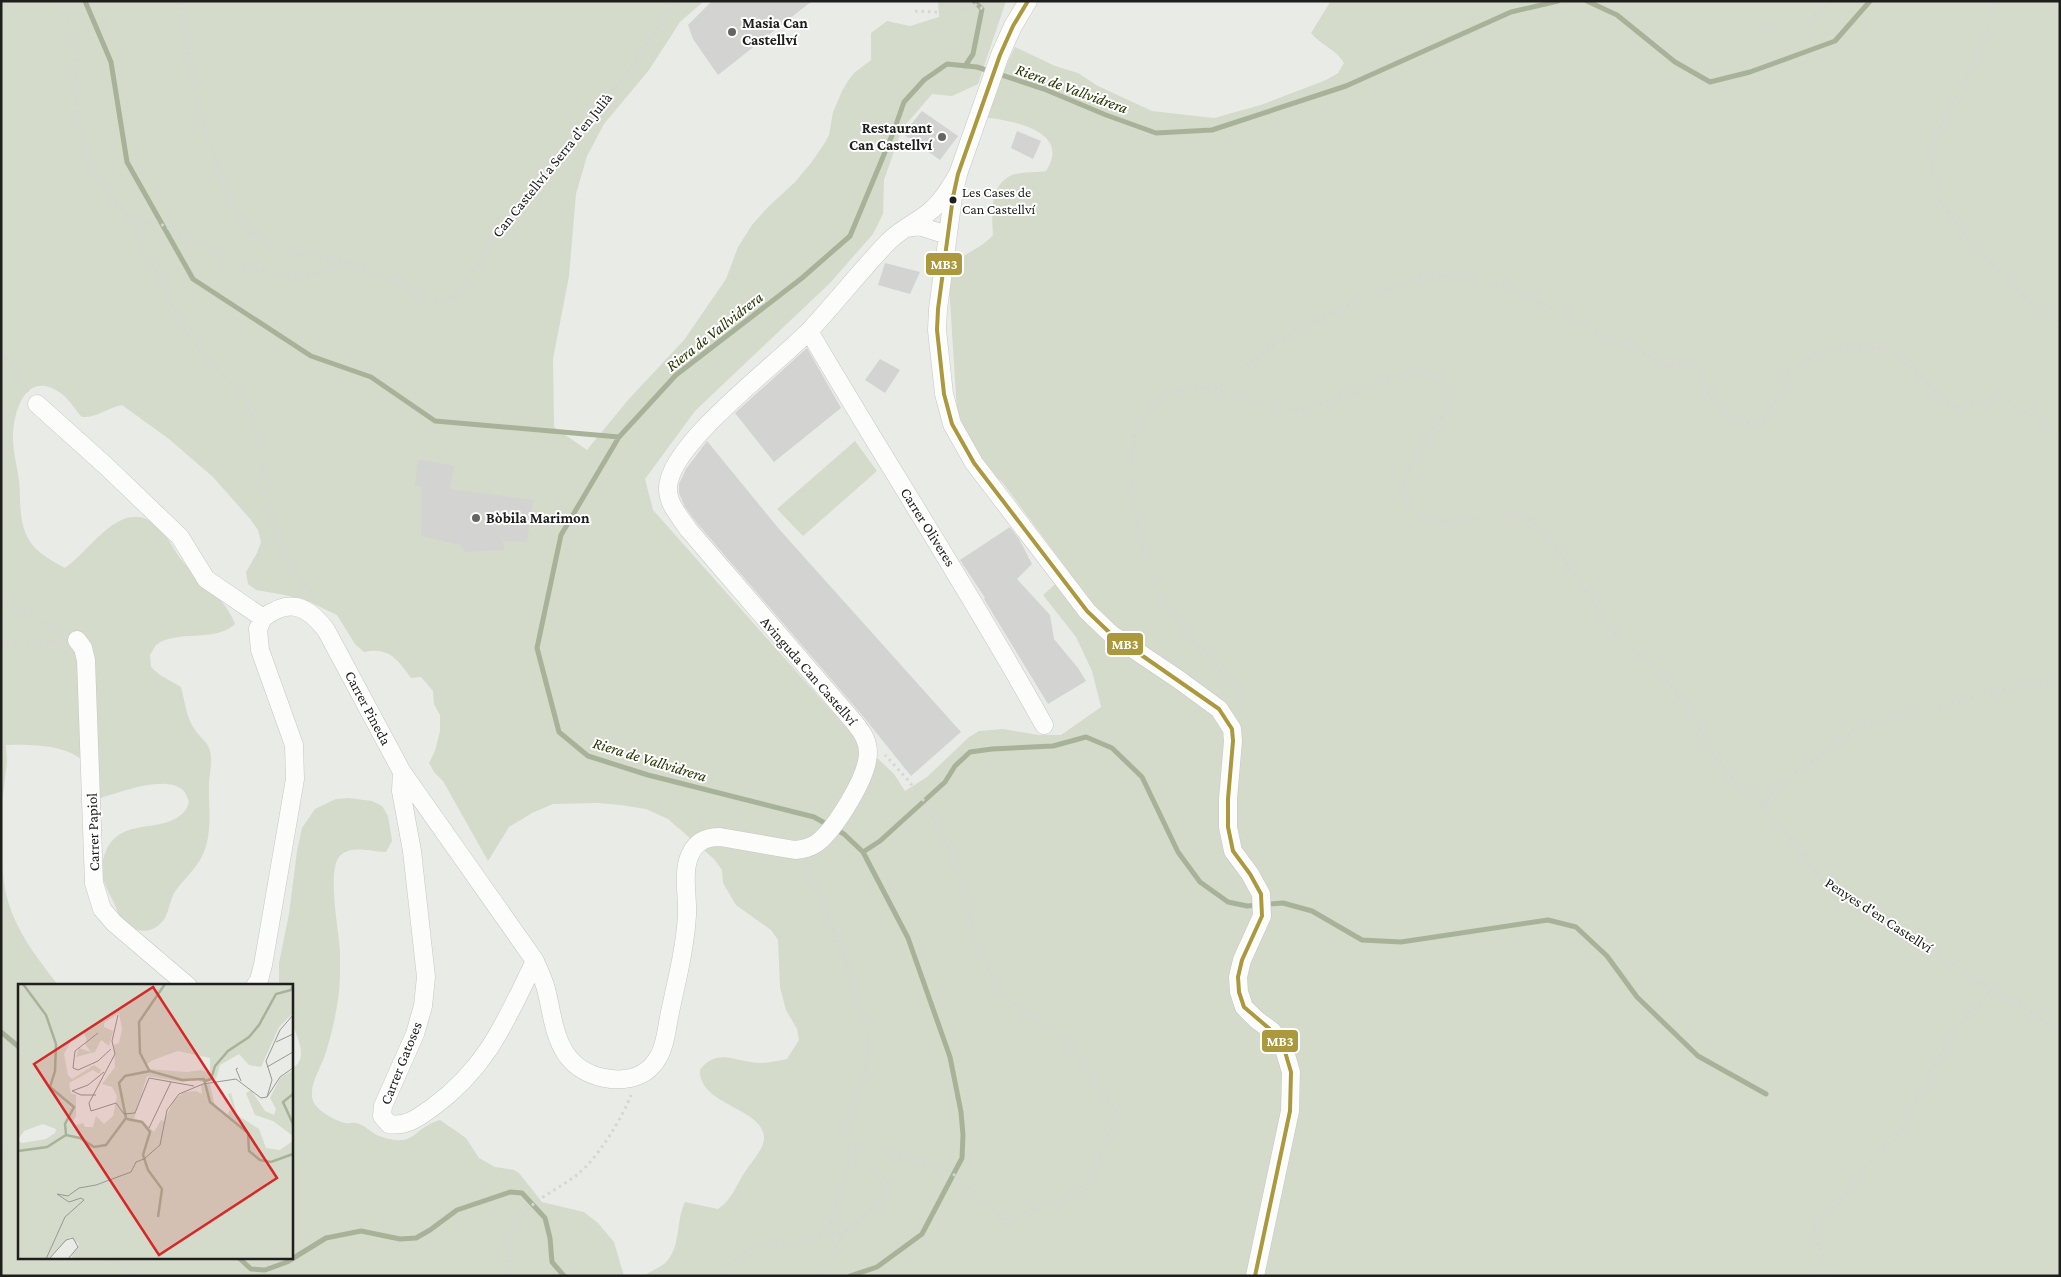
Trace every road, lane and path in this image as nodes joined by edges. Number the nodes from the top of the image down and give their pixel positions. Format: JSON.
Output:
{"nodes":[{"id":1,"x":62,"y":1,"type":"edge"},
{"id":2,"x":180,"y":1,"type":"edge"},
{"id":3,"x":676,"y":1,"type":"edge"},
{"id":4,"x":969,"y":1,"type":"edge"},
{"id":5,"x":1028,"y":1,"type":"edge"},
{"id":6,"x":1831,"y":1,"type":"edge"},
{"id":7,"x":1997,"y":1,"type":"edge"},
{"id":8,"x":975,"y":5,"type":"junction"},
{"id":9,"x":915,"y":11,"type":"dead end"},
{"id":10,"x":1013,"y":26,"type":"junction"},
{"id":11,"x":1764,"y":29,"type":"dead end"},
{"id":12,"x":958,"y":174,"type":"junction"},
{"id":13,"x":922,"y":217,"type":"junction"},
{"id":14,"x":144,"y":225,"type":"junction"},
{"id":15,"x":903,"y":229,"type":"junction"},
{"id":16,"x":947,"y":230,"type":"junction"},
{"id":17,"x":348,"y":262,"type":"junction"},
{"id":18,"x":2060,"y":322,"type":"edge"},
{"id":19,"x":809,"y":331,"type":"junction"},
{"id":20,"x":1,"y":353,"type":"edge"},
{"id":21,"x":1215,"y":389,"type":"junction"},
{"id":22,"x":36,"y":404,"type":"joint"},
{"id":23,"x":2060,"y":439,"type":"edge"},
{"id":24,"x":318,"y":598,"type":"dead end"},
{"id":25,"x":1,"y":601,"type":"edge"},
{"id":26,"x":263,"y":618,"type":"junction"},
{"id":27,"x":77,"y":640,"type":"junction"},
{"id":28,"x":1,"y":644,"type":"edge"},
{"id":29,"x":2060,"y":685,"type":"edge"},
{"id":30,"x":1044,"y":725,"type":"dead end"},
{"id":31,"x":1232,"y":730,"type":"junction"},
{"id":32,"x":866,"y":738,"type":"junction"},
{"id":33,"x":402,"y":772,"type":"junction"},
{"id":34,"x":1765,"y":806,"type":"junction"},
{"id":35,"x":806,"y":849,"type":"junction"},
{"id":36,"x":535,"y":961,"type":"junction"},
{"id":37,"x":186,"y":984,"type":"edge"},
{"id":38,"x":256,"y":984,"type":"edge"},
{"id":39,"x":1994,"y":990,"type":"junction"},
{"id":40,"x":2060,"y":1030,"type":"edge"},
{"id":41,"x":633,"y":1078,"type":"junction"},
{"id":42,"x":1,"y":1147,"type":"edge"},
{"id":43,"x":848,"y":1151,"type":"junction"},
{"id":44,"x":18,"y":1167,"type":"edge"},
{"id":45,"x":842,"y":1234,"type":"junction"},
{"id":46,"x":818,"y":1235,"type":"junction"},
{"id":47,"x":110,"y":1260,"type":"edge"},
{"id":48,"x":131,"y":1276,"type":"edge"},
{"id":49,"x":510,"y":1276,"type":"edge"},
{"id":50,"x":722,"y":1276,"type":"edge"},
{"id":51,"x":820,"y":1276,"type":"edge"},
{"id":52,"x":1255,"y":1276,"type":"edge"},
{"id":53,"x":1824,"y":1276,"type":"edge"}],
"edges":[{"from":1,"to":14,"type":"path"},
{"from":2,"to":17,"type":"path","name":"Can Castellví a Serra d'en Julià"},
{"from":3,"to":17,"type":"path","name":"Can Castellví a Serra d'en Julià"},
{"from":4,"to":8,"type":"path"},
{"from":5,"to":10,"type":"street"},
{"from":6,"to":11,"type":"path"},
{"from":7,"to":18,"type":"path"},
{"from":8,"to":9,"type":"path"},
{"from":8,"to":10,"type":"path"},
{"from":10,"to":12,"type":"street"},
{"from":12,"to":13,"type":"street","name":"Avinguda Can Castellví"},
{"from":12,"to":16,"type":"street"},
{"from":13,"to":15,"type":"street","name":"Avinguda Can Castellví"},
{"from":13,"to":16,"type":"street"},
{"from":14,"to":17,"type":"path"},
{"from":14,"to":24,"type":"path"},
{"from":15,"to":16,"type":"street"},
{"from":15,"to":19,"type":"street","name":"Avinguda Can Castellví"},
{"from":16,"to":31,"type":"street"},
{"from":19,"to":30,"type":"street","name":"Carrer Oliveres"},
{"from":19,"to":32,"type":"street","name":"Avinguda Can Castellví"},
{"from":20,"to":22,"type":"path"},
{"from":21,"to":23,"type":"path"},
{"from":21,"to":31,"type":"path","name":"Penyes d'en Castellví"},
{"from":21,"to":34,"type":"path","name":"Penyes d'en Castellví"},
{"from":22,"to":26,"type":"street"},
{"from":25,"to":27,"type":"path"},
{"from":26,"to":33,"type":"street","name":"Carrer Pineda"},
{"from":26,"to":38,"type":"street"},
{"from":27,"to":28,"type":"path"},
{"from":27,"to":37,"type":"street","name":"Carrer Papiol"},
{"from":29,"to":34,"type":"path"},
{"from":31,"to":52,"type":"street"},
{"from":32,"to":35,"type":"street","name":"Avinguda Can Castellví"},
{"from":32,"to":43,"type":"path"},
{"from":33,"to":36,"type":"street","name":"Carrer Pineda"},
{"from":33,"to":36,"type":"street","name":"Carrer Gatoses"},
{"from":34,"to":39,"type":"path","name":"Penyes d'en Castellví"},
{"from":35,"to":41,"type":"street"},
{"from":35,"to":43,"type":"path"},
{"from":36,"to":41,"type":"street","name":"Carrer Pineda"},
{"from":39,"to":40,"type":"path","name":"Penyes d'en Castellví"},
{"from":39,"to":53,"type":"path"},
{"from":41,"to":49,"type":"path"},
{"from":42,"to":44,"type":"path"},
{"from":43,"to":45,"type":"path"},
{"from":43,"to":46,"type":"path"},
{"from":45,"to":46,"type":"path"},
{"from":45,"to":51,"type":"path"},
{"from":46,"to":50,"type":"path"},
{"from":47,"to":48,"type":"path"}]}
